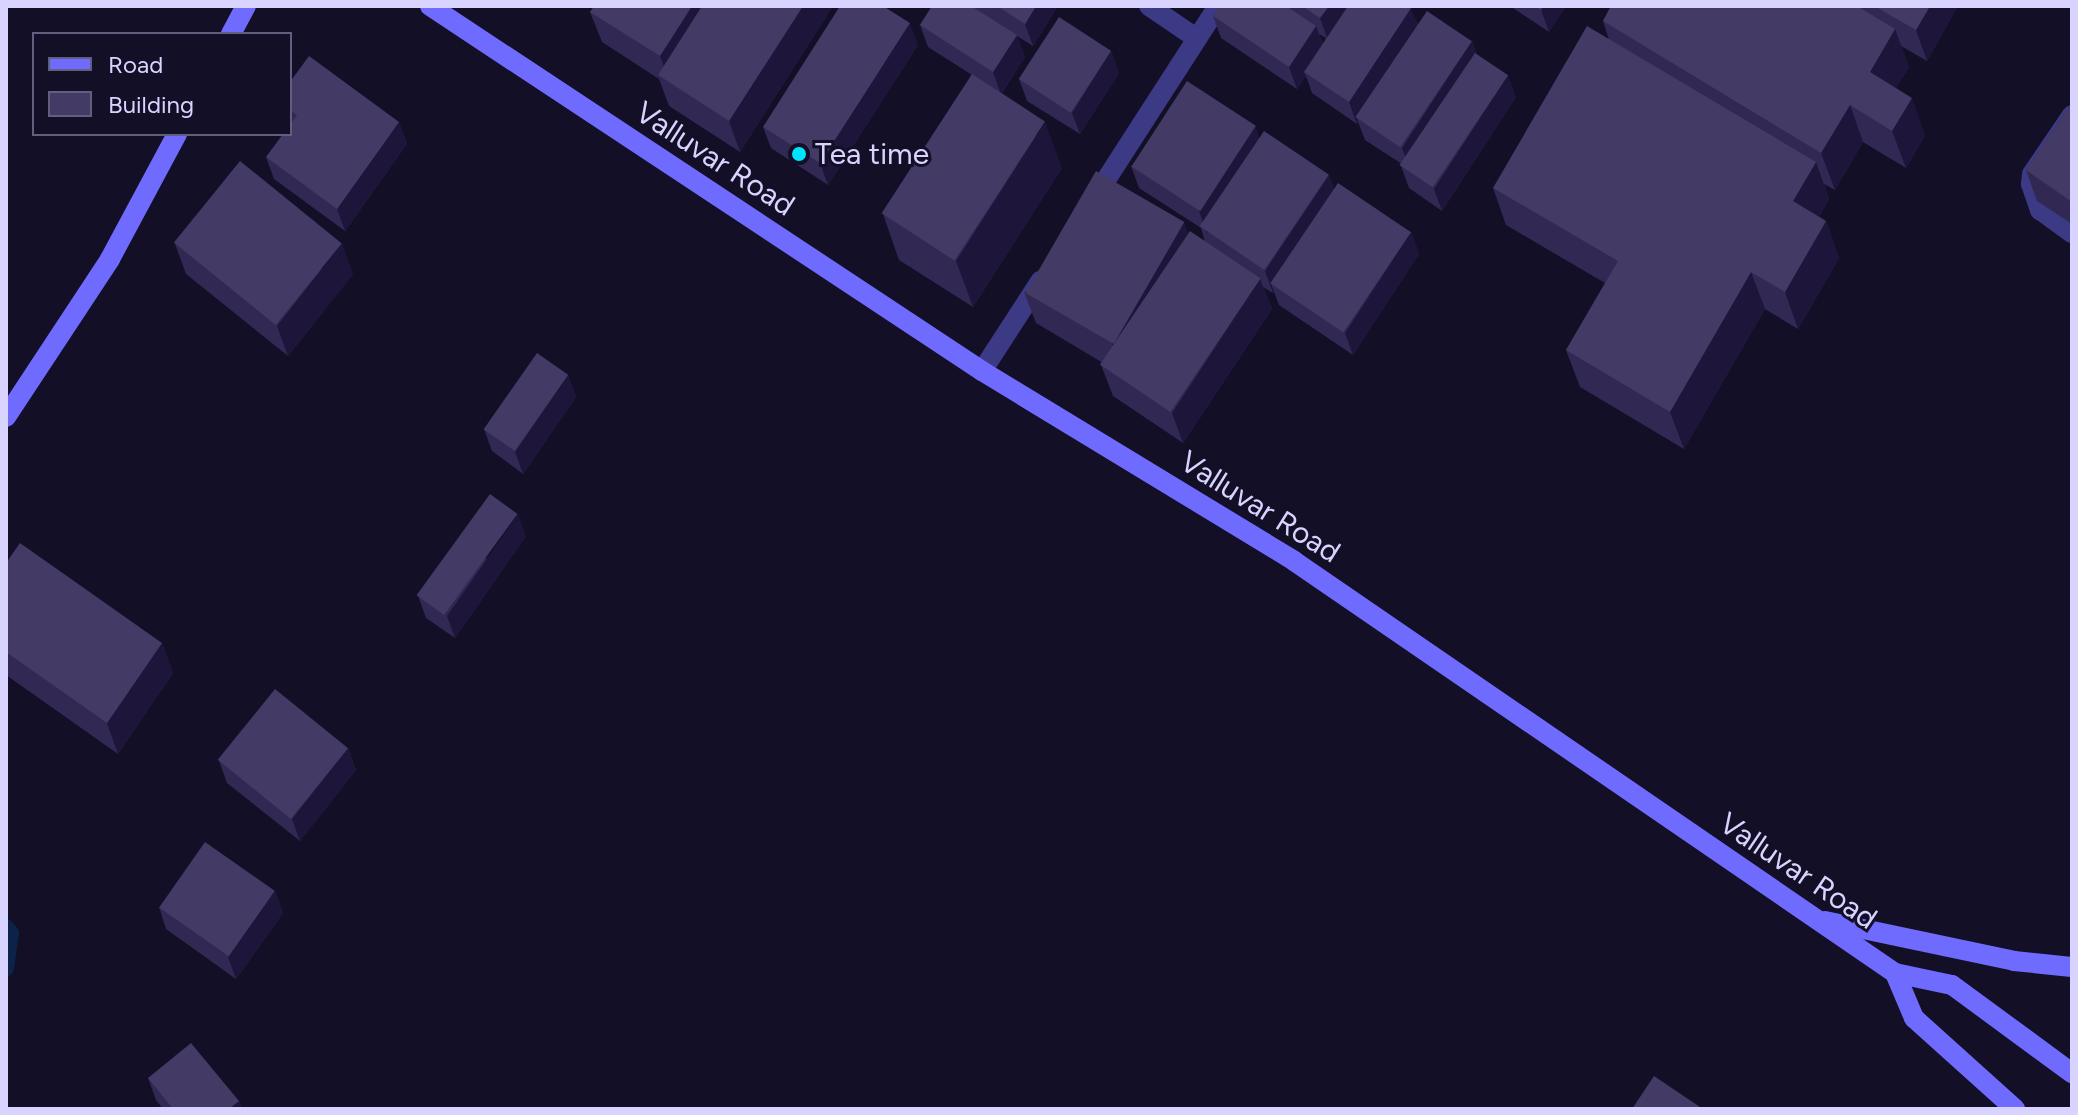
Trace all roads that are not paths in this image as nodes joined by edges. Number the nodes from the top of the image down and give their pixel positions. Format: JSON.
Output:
{"nodes":[{"id":1,"x":246,"y":6,"type":"edge"},
{"id":2,"x":430,"y":6,"type":"edge"},
{"id":3,"x":1149,"y":6,"type":"edge"},
{"id":4,"x":1218,"y":6,"type":"edge"},
{"id":5,"x":232,"y":32,"type":"edge"},
{"id":6,"x":1196,"y":38,"type":"junction"},
{"id":7,"x":2072,"y":115,"type":"edge"},
{"id":8,"x":176,"y":136,"type":"edge"},
{"id":9,"x":1076,"y":225,"type":"edge"},
{"id":10,"x":2072,"y":233,"type":"edge"},
{"id":11,"x":1051,"y":265,"type":"edge"},
{"id":12,"x":982,"y":371,"type":"junction"},
{"id":13,"x":6,"y":417,"type":"edge"},
{"id":14,"x":1813,"y":918,"type":"junction"},
{"id":15,"x":2072,"y":967,"type":"edge"},
{"id":16,"x":1895,"y":973,"type":"junction"},
{"id":17,"x":2072,"y":1073,"type":"edge"},
{"id":18,"x":2015,"y":1109,"type":"edge"}],
"edges":[{"from":1,"to":5,"type":"main road"},
{"from":2,"to":12,"type":"main road","name":"Valluvar Road"},
{"from":3,"to":6,"type":"street"},
{"from":4,"to":6,"type":"street"},
{"from":6,"to":9,"type":"street"},
{"from":7,"to":10,"type":"street"},
{"from":8,"to":13,"type":"main road"},
{"from":11,"to":12,"type":"street"},
{"from":12,"to":14,"type":"main road","name":"Valluvar Road"},
{"from":14,"to":15,"type":"main road"},
{"from":14,"to":16,"type":"main road","name":"Valluvar Road"},
{"from":16,"to":17,"type":"main road"},
{"from":16,"to":18,"type":"main road"}]}
